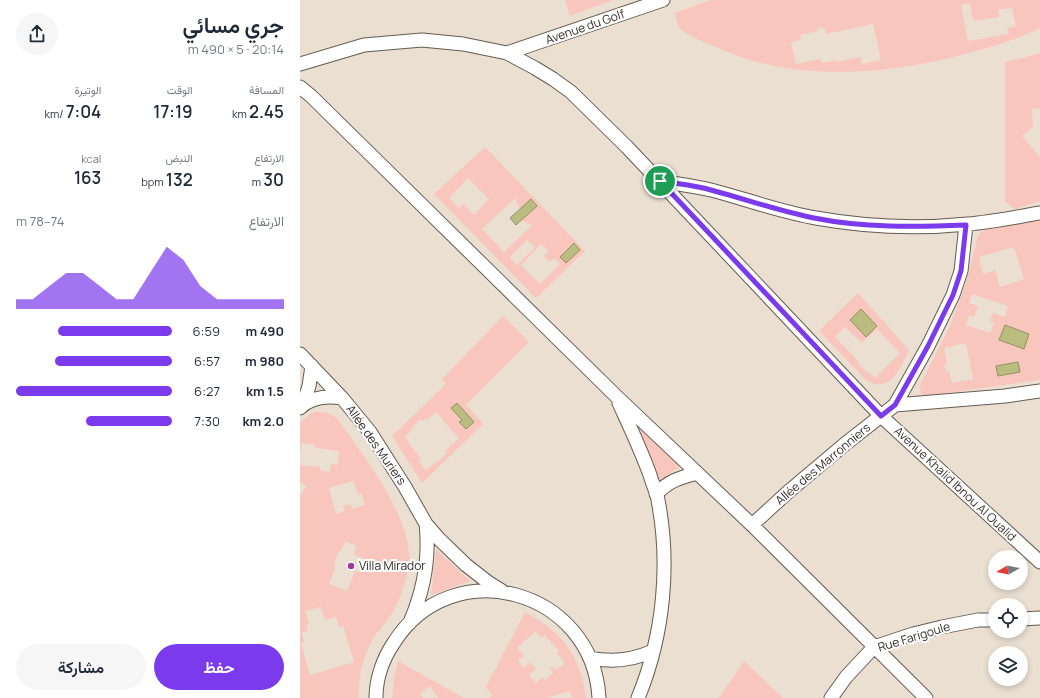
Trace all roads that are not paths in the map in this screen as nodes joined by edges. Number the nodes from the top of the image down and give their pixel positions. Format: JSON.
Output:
{"nodes":[{"id":1,"x":663,"y":0,"type":"edge"},
{"id":2,"x":508,"y":53,"type":"junction"},
{"id":3,"x":300,"y":64,"type":"edge"},
{"id":4,"x":300,"y":87,"type":"edge"},
{"id":5,"x":660,"y":181,"type":"junction"},
{"id":6,"x":1040,"y":213,"type":"edge"},
{"id":7,"x":966,"y":225,"type":"junction"},
{"id":8,"x":300,"y":354,"type":"edge"},
{"id":9,"x":312,"y":366,"type":"junction"},
{"id":10,"x":1040,"y":391,"type":"edge"},
{"id":11,"x":616,"y":396,"type":"junction"},
{"id":12,"x":342,"y":398,"type":"junction"},
{"id":13,"x":895,"y":405,"type":"junction"},
{"id":14,"x":302,"y":406,"type":"edge"},
{"id":15,"x":881,"y":416,"type":"junction"},
{"id":16,"x":697,"y":473,"type":"junction"},
{"id":17,"x":656,"y":494,"type":"junction"},
{"id":18,"x":426,"y":524,"type":"junction"},
{"id":19,"x":752,"y":525,"type":"junction"},
{"id":20,"x":1040,"y":562,"type":"edge"},
{"id":21,"x":503,"y":592,"type":"junction"},
{"id":22,"x":1040,"y":618,"type":"edge"},
{"id":23,"x":1028,"y":619,"type":"edge"},
{"id":24,"x":988,"y":620,"type":"edge"},
{"id":25,"x":410,"y":621,"type":"junction"},
{"id":26,"x":874,"y":647,"type":"junction"},
{"id":27,"x":653,"y":651,"type":"junction"},
{"id":28,"x":590,"y":658,"type":"junction"},
{"id":29,"x":376,"y":698,"type":"edge"},
{"id":30,"x":599,"y":698,"type":"edge"},
{"id":31,"x":638,"y":698,"type":"edge"},
{"id":32,"x":831,"y":698,"type":"edge"},
{"id":33,"x":926,"y":698,"type":"edge"}],
"edges":[{"from":1,"to":2,"type":"street","name":"Avenue du Golf"},
{"from":2,"to":3,"type":"street","name":"Avenue Khalid Ibnou Al Oualid"},
{"from":2,"to":5,"type":"street","name":"Avenue Khalid Ibnou Al Oualid"},
{"from":4,"to":11,"type":"street"},
{"from":5,"to":7,"type":"street"},
{"from":5,"to":15,"type":"street","name":"Avenue Khalid Ibnou Al Oualid"},
{"from":6,"to":7,"type":"street"},
{"from":7,"to":13,"type":"street","name":"Allée des Marronniers"},
{"from":8,"to":9,"type":"street","name":"Allée des Muriers"},
{"from":9,"to":12,"type":"street","name":"Allée des Muriers"},
{"from":9,"to":14,"type":"street"},
{"from":10,"to":13,"type":"street"},
{"from":11,"to":16,"type":"street"},
{"from":11,"to":17,"type":"street"},
{"from":12,"to":14,"type":"street"},
{"from":12,"to":18,"type":"street","name":"Allée des Muriers"},
{"from":13,"to":15,"type":"street","name":"Allée des Marronniers"},
{"from":15,"to":19,"type":"street","name":"Allée des Marronniers"},
{"from":15,"to":20,"type":"street","name":"Avenue Khalid Ibnou Al Oualid"},
{"from":16,"to":17,"type":"street"},
{"from":16,"to":19,"type":"street"},
{"from":17,"to":27,"type":"street"},
{"from":18,"to":21,"type":"street","name":"Allée des Muriers"},
{"from":18,"to":25,"type":"street","name":"Allée des Muriers"},
{"from":19,"to":26,"type":"street"},
{"from":21,"to":25,"type":"street"},
{"from":21,"to":28,"type":"street"},
{"from":22,"to":23,"type":"street"},
{"from":24,"to":26,"type":"street","name":"Rue Farigoule"},
{"from":25,"to":29,"type":"street"},
{"from":26,"to":32,"type":"street","name":"Rue Farigoule"},
{"from":26,"to":33,"type":"street"},
{"from":27,"to":28,"type":"street"},
{"from":27,"to":31,"type":"street"},
{"from":28,"to":30,"type":"street"}]}
